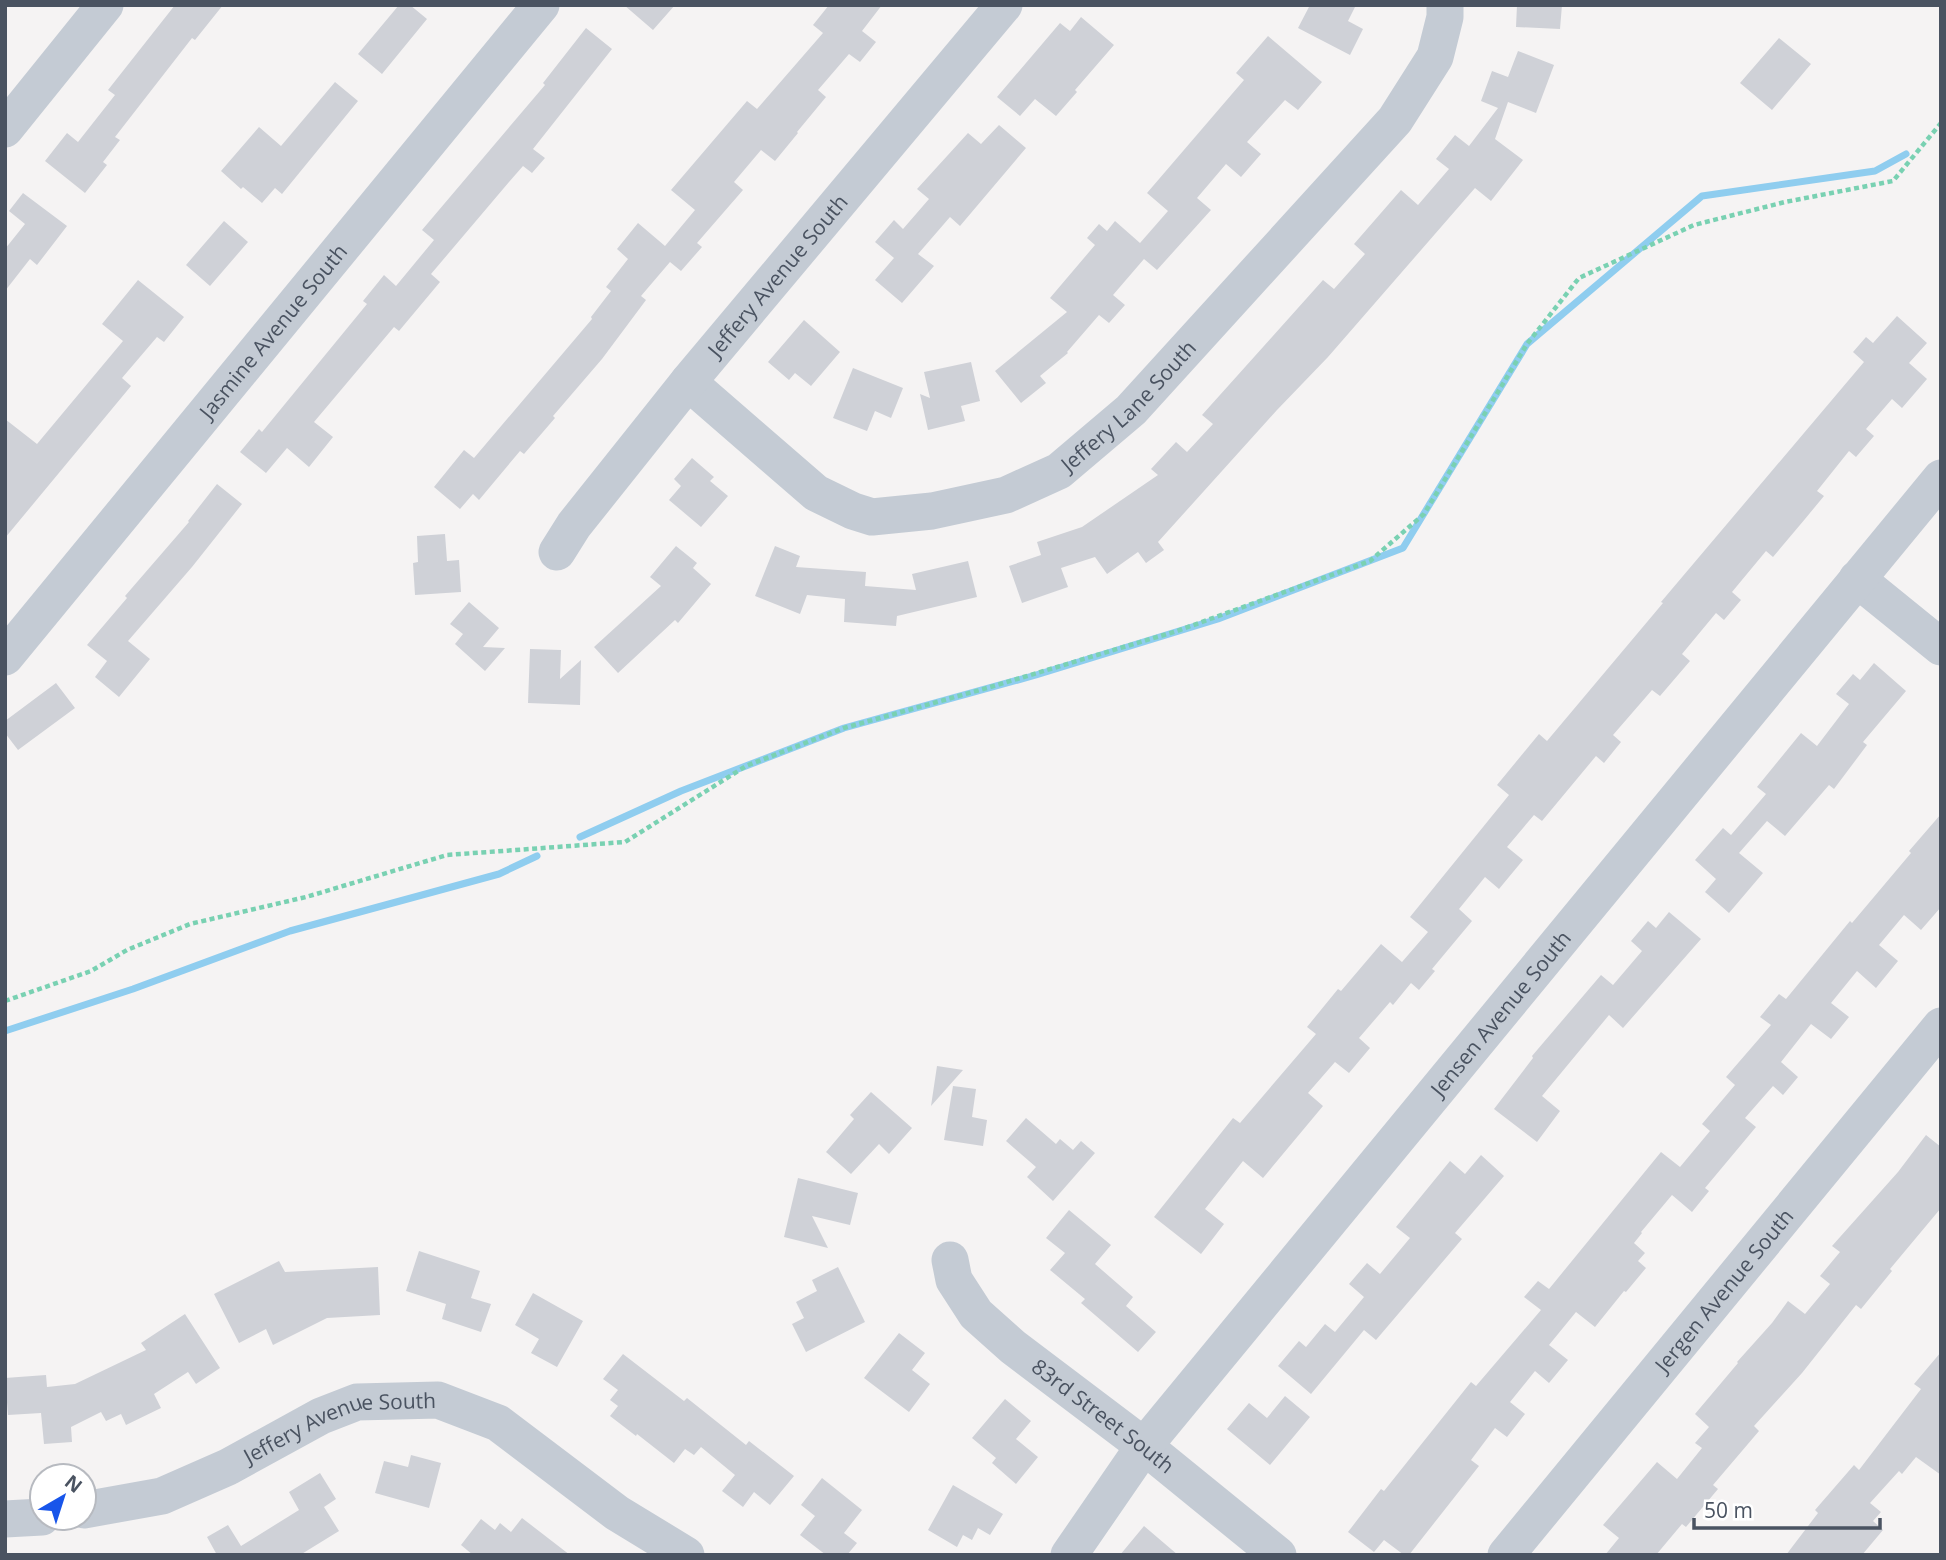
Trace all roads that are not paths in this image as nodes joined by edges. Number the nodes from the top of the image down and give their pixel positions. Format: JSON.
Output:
{"nodes":[{"id":1,"x":105,"y":5,"type":"edge"},
{"id":2,"x":541,"y":5,"type":"edge"},
{"id":3,"x":1004,"y":5,"type":"edge"},
{"id":4,"x":1445,"y":5,"type":"edge"},
{"id":5,"x":5,"y":129,"type":"edge"},
{"id":6,"x":688,"y":382,"type":"junction"},
{"id":7,"x":1941,"y":478,"type":"edge"},
{"id":8,"x":557,"y":552,"type":"dead end"},
{"id":9,"x":1857,"y":579,"type":"junction"},
{"id":10,"x":1941,"y":647,"type":"edge"},
{"id":11,"x":5,"y":657,"type":"edge"},
{"id":12,"x":1941,"y":1026,"type":"edge"},
{"id":13,"x":950,"y":1260,"type":"dead end"},
{"id":14,"x":1144,"y":1446,"type":"junction"},
{"id":15,"x":98,"y":1507,"type":"edge"},
{"id":16,"x":28,"y":1518,"type":"edge"},
{"id":17,"x":5,"y":1519,"type":"edge"},
{"id":18,"x":686,"y":1555,"type":"edge"},
{"id":19,"x":1069,"y":1555,"type":"edge"},
{"id":20,"x":1278,"y":1555,"type":"edge"},
{"id":21,"x":1506,"y":1555,"type":"edge"}],
"edges":[{"from":1,"to":5,"type":"street"},
{"from":2,"to":11,"type":"street","name":"Jasmine Avenue South"},
{"from":3,"to":6,"type":"street","name":"Jeffery Avenue South"},
{"from":4,"to":6,"type":"street","name":"Jeffery Lane South"},
{"from":6,"to":8,"type":"street","name":"Jeffery Avenue South"},
{"from":7,"to":9,"type":"street","name":"Jensen Avenue South"},
{"from":9,"to":10,"type":"street"},
{"from":9,"to":14,"type":"street","name":"Jensen Avenue South"},
{"from":12,"to":21,"type":"street","name":"Jergen Avenue South"},
{"from":13,"to":14,"type":"street","name":"83rd Street South"},
{"from":14,"to":19,"type":"street","name":"Jensen Avenue South"},
{"from":14,"to":20,"type":"street","name":"83rd Street South"},
{"from":15,"to":18,"type":"street","name":"Jeffery Avenue South"},
{"from":16,"to":17,"type":"street"}]}
